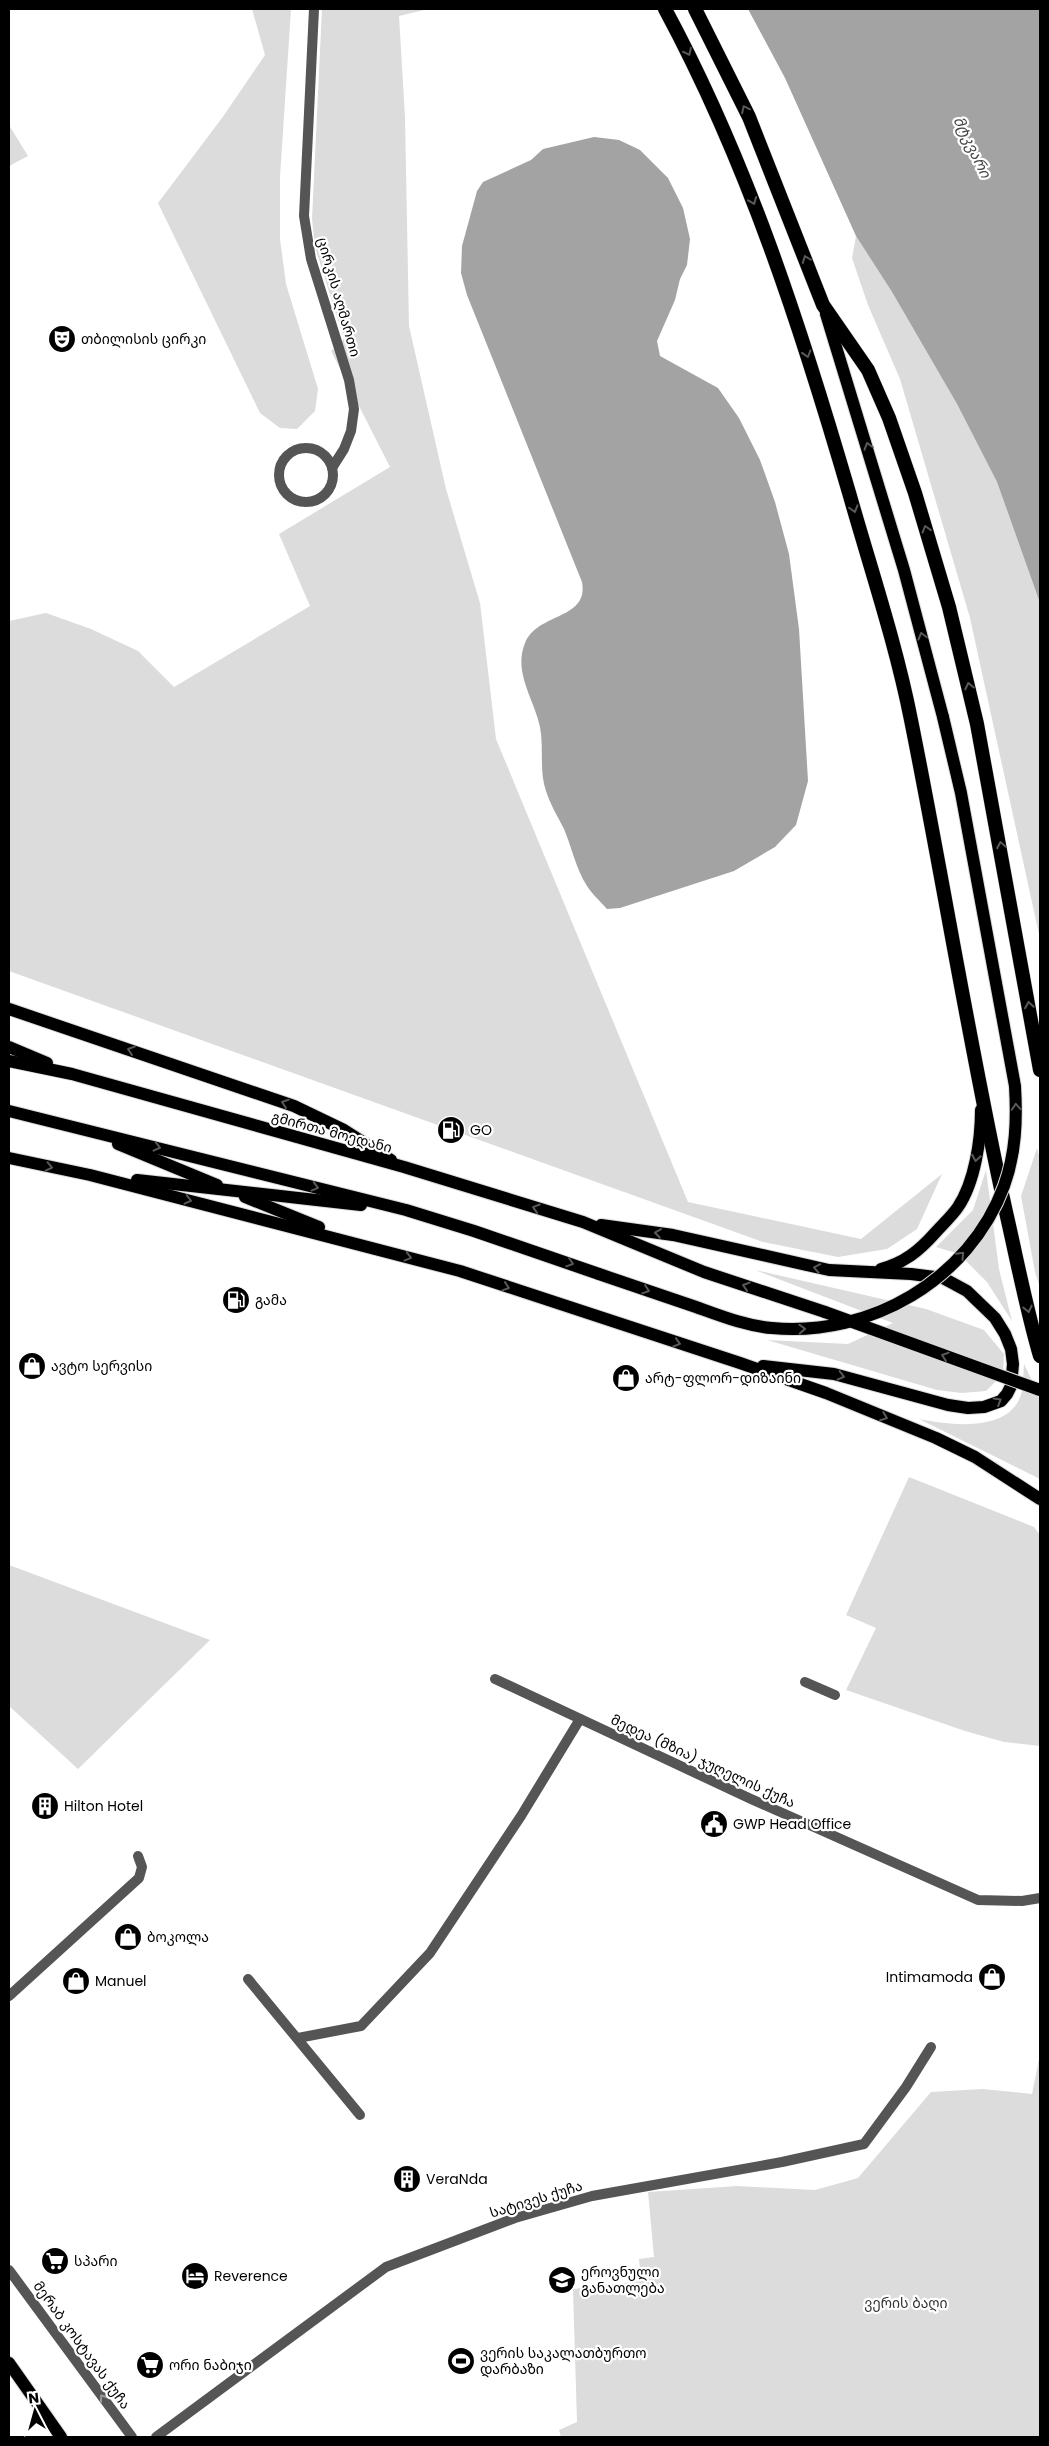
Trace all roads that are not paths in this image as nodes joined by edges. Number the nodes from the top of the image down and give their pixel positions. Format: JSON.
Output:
{"nodes":[{"id":1,"x":314,"y":9,"type":"edge"},
{"id":2,"x":665,"y":9,"type":"edge"},
{"id":3,"x":696,"y":9,"type":"edge"},
{"id":4,"x":823,"y":305,"type":"junction"},
{"id":5,"x":332,"y":468,"type":"junction"},
{"id":6,"x":9,"y":1009,"type":"edge"},
{"id":7,"x":9,"y":1047,"type":"edge"},
{"id":8,"x":9,"y":1062,"type":"edge"},
{"id":9,"x":1040,"y":1070,"type":"edge"},
{"id":10,"x":72,"y":1074,"type":"junction"},
{"id":11,"x":981,"y":1092,"type":"junction"},
{"id":12,"x":9,"y":1111,"type":"edge"},
{"id":13,"x":76,"y":1127,"type":"junction"},
{"id":14,"x":9,"y":1158,"type":"edge"},
{"id":15,"x":404,"y":1168,"type":"junction"},
{"id":16,"x":90,"y":1175,"type":"junction"},
{"id":17,"x":231,"y":1191,"type":"junction"},
{"id":18,"x":406,"y":1210,"type":"junction"},
{"id":19,"x":583,"y":1222,"type":"junction"},
{"id":20,"x":361,"y":1244,"type":"junction"},
{"id":21,"x":865,"y":1272,"type":"junction"},
{"id":22,"x":1040,"y":1356,"type":"edge"},
{"id":23,"x":740,"y":1363,"type":"junction"},
{"id":24,"x":1040,"y":1390,"type":"edge"},
{"id":25,"x":1040,"y":1499,"type":"edge"},
{"id":26,"x":495,"y":1679,"type":"dead end"},
{"id":27,"x":804,"y":1682,"type":"dead end"},
{"id":28,"x":835,"y":1696,"type":"dead end"},
{"id":29,"x":580,"y":1719,"type":"junction"},
{"id":30,"x":138,"y":1856,"type":"dead end"},
{"id":31,"x":1040,"y":1898,"type":"edge"},
{"id":32,"x":248,"y":1979,"type":"dead end"},
{"id":33,"x":9,"y":1996,"type":"edge"},
{"id":34,"x":298,"y":2038,"type":"junction"},
{"id":35,"x":931,"y":2047,"type":"dead end"},
{"id":36,"x":360,"y":2115,"type":"dead end"},
{"id":37,"x":9,"y":2270,"type":"edge"},
{"id":38,"x":9,"y":2363,"type":"edge"},
{"id":39,"x":61,"y":2437,"type":"edge"},
{"id":40,"x":132,"y":2437,"type":"edge"},
{"id":41,"x":156,"y":2437,"type":"edge"}],
"edges":[{"from":1,"to":5,"type":"street","name":"ცირკის აღმართი"},
{"from":2,"to":11,"type":"highway","one_way":true},
{"from":4,"to":3,"type":"highway","one_way":true},
{"from":9,"to":4,"type":"highway","one_way":true},
{"from":18,"to":4,"type":"main road","one_way":true,"bridge":true},
{"from":5,"to":5,"type":"street"},
{"from":15,"to":6,"type":"main road","name":"გმირთა მოედანი","one_way":true},
{"from":7,"to":10,"type":"main road","name":"გმირთა მოედანი"},
{"from":8,"to":10,"type":"main road","name":"გმირთა მოედანი"},
{"from":10,"to":15,"type":"main road","name":"გმირთა მოედანი"},
{"from":11,"to":21,"type":"main road","one_way":true},
{"from":11,"to":22,"type":"highway","one_way":true},
{"from":12,"to":13,"type":"main road"},
{"from":13,"to":17,"type":"main road"},
{"from":13,"to":18,"type":"main road","one_way":true},
{"from":14,"to":16,"type":"main road","one_way":true},
{"from":19,"to":15,"type":"main road","one_way":true},
{"from":16,"to":17,"type":"main road"},
{"from":16,"to":20,"type":"main road","one_way":true},
{"from":17,"to":18,"type":"main road"},
{"from":17,"to":20,"type":"main road"},
{"from":21,"to":19,"type":"main road","one_way":true},
{"from":24,"to":19,"type":"main road","one_way":true,"bridge":true},
{"from":20,"to":23,"type":"main road","one_way":true},
{"from":23,"to":21,"type":"main road","one_way":true},
{"from":23,"to":25,"type":"main road","one_way":true},
{"from":26,"to":29,"type":"street","name":"მედეა (მზია) ჯუღელის ქუჩა"},
{"from":27,"to":28,"type":"street"},
{"from":29,"to":31,"type":"street","name":"მედეა (მზია) ჯუღელის ქუჩა"},
{"from":29,"to":34,"type":"street"},
{"from":30,"to":33,"type":"street"},
{"from":32,"to":34,"type":"street"},
{"from":34,"to":36,"type":"street"},
{"from":35,"to":41,"type":"street","name":"სატივეს ქუჩა"},
{"from":40,"to":37,"type":"street","name":"მერაბ კოსტავას ქუჩა","one_way":true},
{"from":38,"to":39,"type":"main road"}]}
